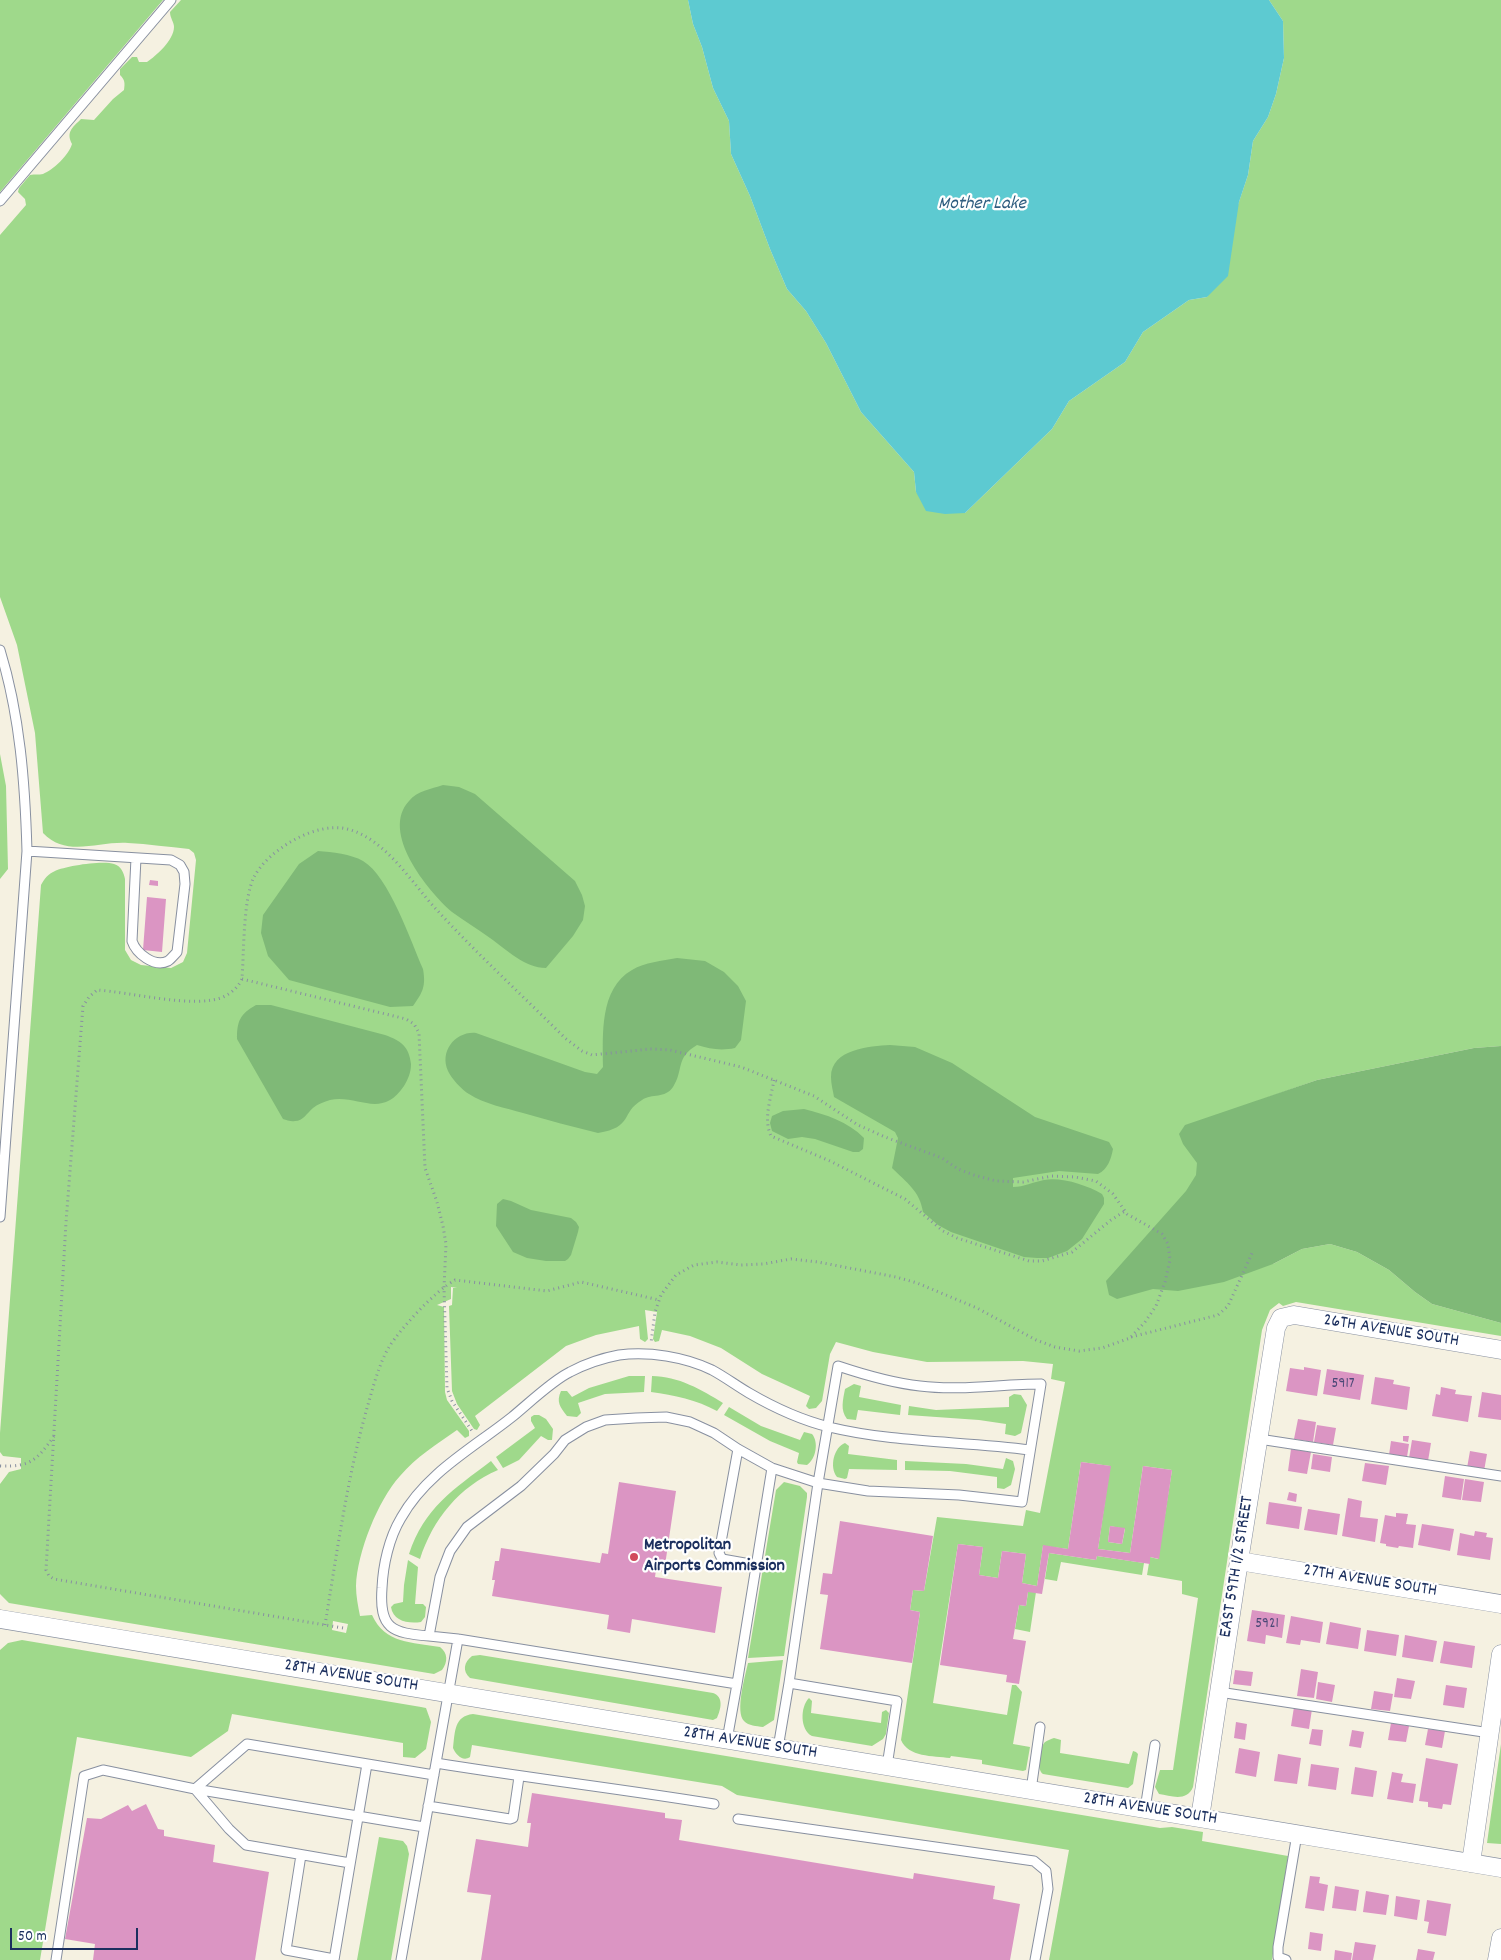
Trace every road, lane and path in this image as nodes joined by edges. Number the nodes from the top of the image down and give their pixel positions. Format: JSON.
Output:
{"nodes":[{"id":1,"x":171,"y":0,"type":"edge"},
{"id":2,"x":0,"y":201,"type":"edge"},
{"id":3,"x":0,"y":650,"type":"edge"},
{"id":4,"x":27,"y":852,"type":"junction"},
{"id":5,"x":136,"y":858,"type":"junction"},
{"id":6,"x":242,"y":979,"type":"junction"},
{"id":7,"x":774,"y":1080,"type":"junction"},
{"id":8,"x":1125,"y":1211,"type":"junction"},
{"id":9,"x":0,"y":1217,"type":"edge"},
{"id":10,"x":1253,"y":1251,"type":"dead end"},
{"id":11,"x":444,"y":1288,"type":"junction"},
{"id":12,"x":659,"y":1300,"type":"junction"},
{"id":13,"x":1281,"y":1318,"type":"joint"},
{"id":14,"x":1130,"y":1338,"type":"junction"},
{"id":15,"x":1501,"y":1350,"type":"edge"},
{"id":16,"x":650,"y":1355,"type":"junction"},
{"id":17,"x":828,"y":1426,"type":"junction"},
{"id":18,"x":55,"y":1434,"type":"junction"},
{"id":19,"x":1259,"y":1439,"type":"junction"},
{"id":20,"x":480,"y":1442,"type":"junction"},
{"id":21,"x":738,"y":1449,"type":"junction"},
{"id":22,"x":1030,"y":1450,"type":"junction"},
{"id":23,"x":0,"y":1466,"type":"edge"},
{"id":24,"x":772,"y":1468,"type":"junction"},
{"id":25,"x":1501,"y":1476,"type":"edge"},
{"id":26,"x":818,"y":1482,"type":"junction"},
{"id":27,"x":1239,"y":1561,"type":"junction"},
{"id":28,"x":756,"y":1565,"type":"junction"},
{"id":29,"x":1501,"y":1604,"type":"edge"},
{"id":30,"x":0,"y":1619,"type":"edge"},
{"id":31,"x":324,"y":1625,"type":"junction"},
{"id":32,"x":344,"y":1628,"type":"dead end"},
{"id":33,"x":429,"y":1636,"type":"junction"},
{"id":34,"x":458,"y":1639,"type":"junction"},
{"id":35,"x":1501,"y":1654,"type":"edge"},
{"id":36,"x":789,"y":1683,"type":"junction"},
{"id":37,"x":736,"y":1684,"type":"junction"},
{"id":38,"x":1219,"y":1692,"type":"junction"},
{"id":39,"x":448,"y":1693,"type":"junction"},
{"id":40,"x":1040,"y":1727,"type":"dead end"},
{"id":41,"x":1490,"y":1733,"type":"junction"},
{"id":42,"x":727,"y":1740,"type":"junction"},
{"id":43,"x":1155,"y":1745,"type":"dead end"},
{"id":44,"x":778,"y":1748,"type":"junction"},
{"id":45,"x":436,"y":1763,"type":"junction"},
{"id":46,"x":367,"y":1764,"type":"junction"},
{"id":47,"x":887,"y":1766,"type":"junction"},
{"id":48,"x":434,"y":1774,"type":"junction"},
{"id":49,"x":520,"y":1777,"type":"junction"},
{"id":50,"x":195,"y":1789,"type":"junction"},
{"id":51,"x":1031,"y":1790,"type":"junction"},
{"id":52,"x":714,"y":1804,"type":"dead end"},
{"id":53,"x":428,"y":1806,"type":"junction"},
{"id":54,"x":1145,"y":1809,"type":"junction"},
{"id":55,"x":358,"y":1817,"type":"junction"},
{"id":56,"x":1200,"y":1818,"type":"junction"},
{"id":57,"x":738,"y":1819,"type":"dead end"},
{"id":58,"x":424,"y":1828,"type":"junction"},
{"id":59,"x":1297,"y":1834,"type":"junction"},
{"id":60,"x":301,"y":1855,"type":"junction"},
{"id":61,"x":350,"y":1863,"type":"junction"},
{"id":62,"x":1471,"y":1863,"type":"junction"},
{"id":63,"x":1501,"y":1868,"type":"edge"},
{"id":64,"x":1501,"y":1938,"type":"edge"},
{"id":65,"x":334,"y":1959,"type":"edge"},
{"id":66,"x":56,"y":1960,"type":"edge"},
{"id":67,"x":401,"y":1960,"type":"edge"},
{"id":68,"x":1035,"y":1960,"type":"edge"},
{"id":69,"x":1286,"y":1960,"type":"edge"},
{"id":70,"x":1497,"y":1960,"type":"edge"}],
"edges":[{"from":1,"to":2,"type":"lane"},
{"from":3,"to":4,"type":"lane"},
{"from":4,"to":5,"type":"lane"},
{"from":4,"to":9,"type":"lane"},
{"from":5,"to":5,"type":"lane"},
{"from":6,"to":7,"type":"path"},
{"from":6,"to":11,"type":"path"},
{"from":6,"to":18,"type":"path"},
{"from":7,"to":8,"type":"path"},
{"from":7,"to":8,"type":"path"},
{"from":8,"to":14,"type":"path"},
{"from":10,"to":14,"type":"path"},
{"from":11,"to":12,"type":"path"},
{"from":11,"to":20,"type":"path"},
{"from":11,"to":31,"type":"path"},
{"from":12,"to":14,"type":"path"},
{"from":12,"to":16,"type":"path"},
{"from":13,"to":15,"type":"street","name":"26TH AVENUE SOUTH"},
{"from":13,"to":19,"type":"street","name":"EAST 59TH 1/2 STREET"},
{"from":16,"to":17,"type":"lane"},
{"from":16,"to":20,"type":"lane"},
{"from":17,"to":22,"type":"lane"},
{"from":17,"to":22,"type":"lane"},
{"from":17,"to":26,"type":"lane"},
{"from":18,"to":23,"type":"path"},
{"from":18,"to":31,"type":"path"},
{"from":19,"to":25,"type":"lane"},
{"from":19,"to":27,"type":"street","name":"EAST 59TH 1/2 STREET"},
{"from":20,"to":33,"type":"lane"},
{"from":21,"to":24,"type":"lane"},
{"from":21,"to":28,"type":"lane"},
{"from":21,"to":33,"type":"lane"},
{"from":22,"to":26,"type":"lane"},
{"from":24,"to":26,"type":"lane"},
{"from":24,"to":28,"type":"lane"},
{"from":26,"to":36,"type":"lane"},
{"from":27,"to":29,"type":"street","name":"27TH AVENUE SOUTH"},
{"from":27,"to":38,"type":"street","name":"EAST 59TH 1/2 STREET"},
{"from":28,"to":37,"type":"lane"},
{"from":30,"to":39,"type":"street","name":"28TH AVENUE SOUTH"},
{"from":31,"to":32,"type":"path"},
{"from":33,"to":34,"type":"lane"},
{"from":34,"to":37,"type":"lane"},
{"from":34,"to":39,"type":"lane"},
{"from":35,"to":41,"type":"street"},
{"from":36,"to":44,"type":"lane"},
{"from":36,"to":47,"type":"lane"},
{"from":37,"to":42,"type":"lane"},
{"from":38,"to":41,"type":"lane"},
{"from":38,"to":56,"type":"street","name":"EAST 59TH 1/2 STREET"},
{"from":39,"to":42,"type":"street","name":"28TH AVENUE SOUTH"},
{"from":39,"to":45,"type":"lane"},
{"from":40,"to":51,"type":"lane"},
{"from":41,"to":62,"type":"street"},
{"from":42,"to":44,"type":"street","name":"28TH AVENUE SOUTH"},
{"from":43,"to":54,"type":"lane"},
{"from":44,"to":47,"type":"street","name":"28TH AVENUE SOUTH"},
{"from":45,"to":48,"type":"lane"},
{"from":45,"to":49,"type":"lane"},
{"from":46,"to":48,"type":"lane"},
{"from":46,"to":50,"type":"lane"},
{"from":46,"to":55,"type":"lane"},
{"from":47,"to":51,"type":"street","name":"28TH AVENUE SOUTH"},
{"from":48,"to":53,"type":"lane"},
{"from":49,"to":52,"type":"lane"},
{"from":49,"to":53,"type":"lane"},
{"from":50,"to":55,"type":"lane"},
{"from":50,"to":60,"type":"lane"},
{"from":50,"to":66,"type":"lane"},
{"from":51,"to":54,"type":"street","name":"28TH AVENUE SOUTH"},
{"from":53,"to":58,"type":"lane"},
{"from":54,"to":56,"type":"street","name":"28TH AVENUE SOUTH"},
{"from":55,"to":58,"type":"lane"},
{"from":55,"to":61,"type":"lane"},
{"from":56,"to":59,"type":"street","name":"28TH AVENUE SOUTH"},
{"from":57,"to":68,"type":"lane"},
{"from":58,"to":67,"type":"lane"},
{"from":59,"to":62,"type":"street","name":"28TH AVENUE SOUTH"},
{"from":59,"to":69,"type":"lane"},
{"from":60,"to":61,"type":"lane"},
{"from":60,"to":65,"type":"lane"},
{"from":61,"to":65,"type":"lane"},
{"from":62,"to":63,"type":"street","name":"28TH AVENUE SOUTH"},
{"from":64,"to":70,"type":"street"}]}
